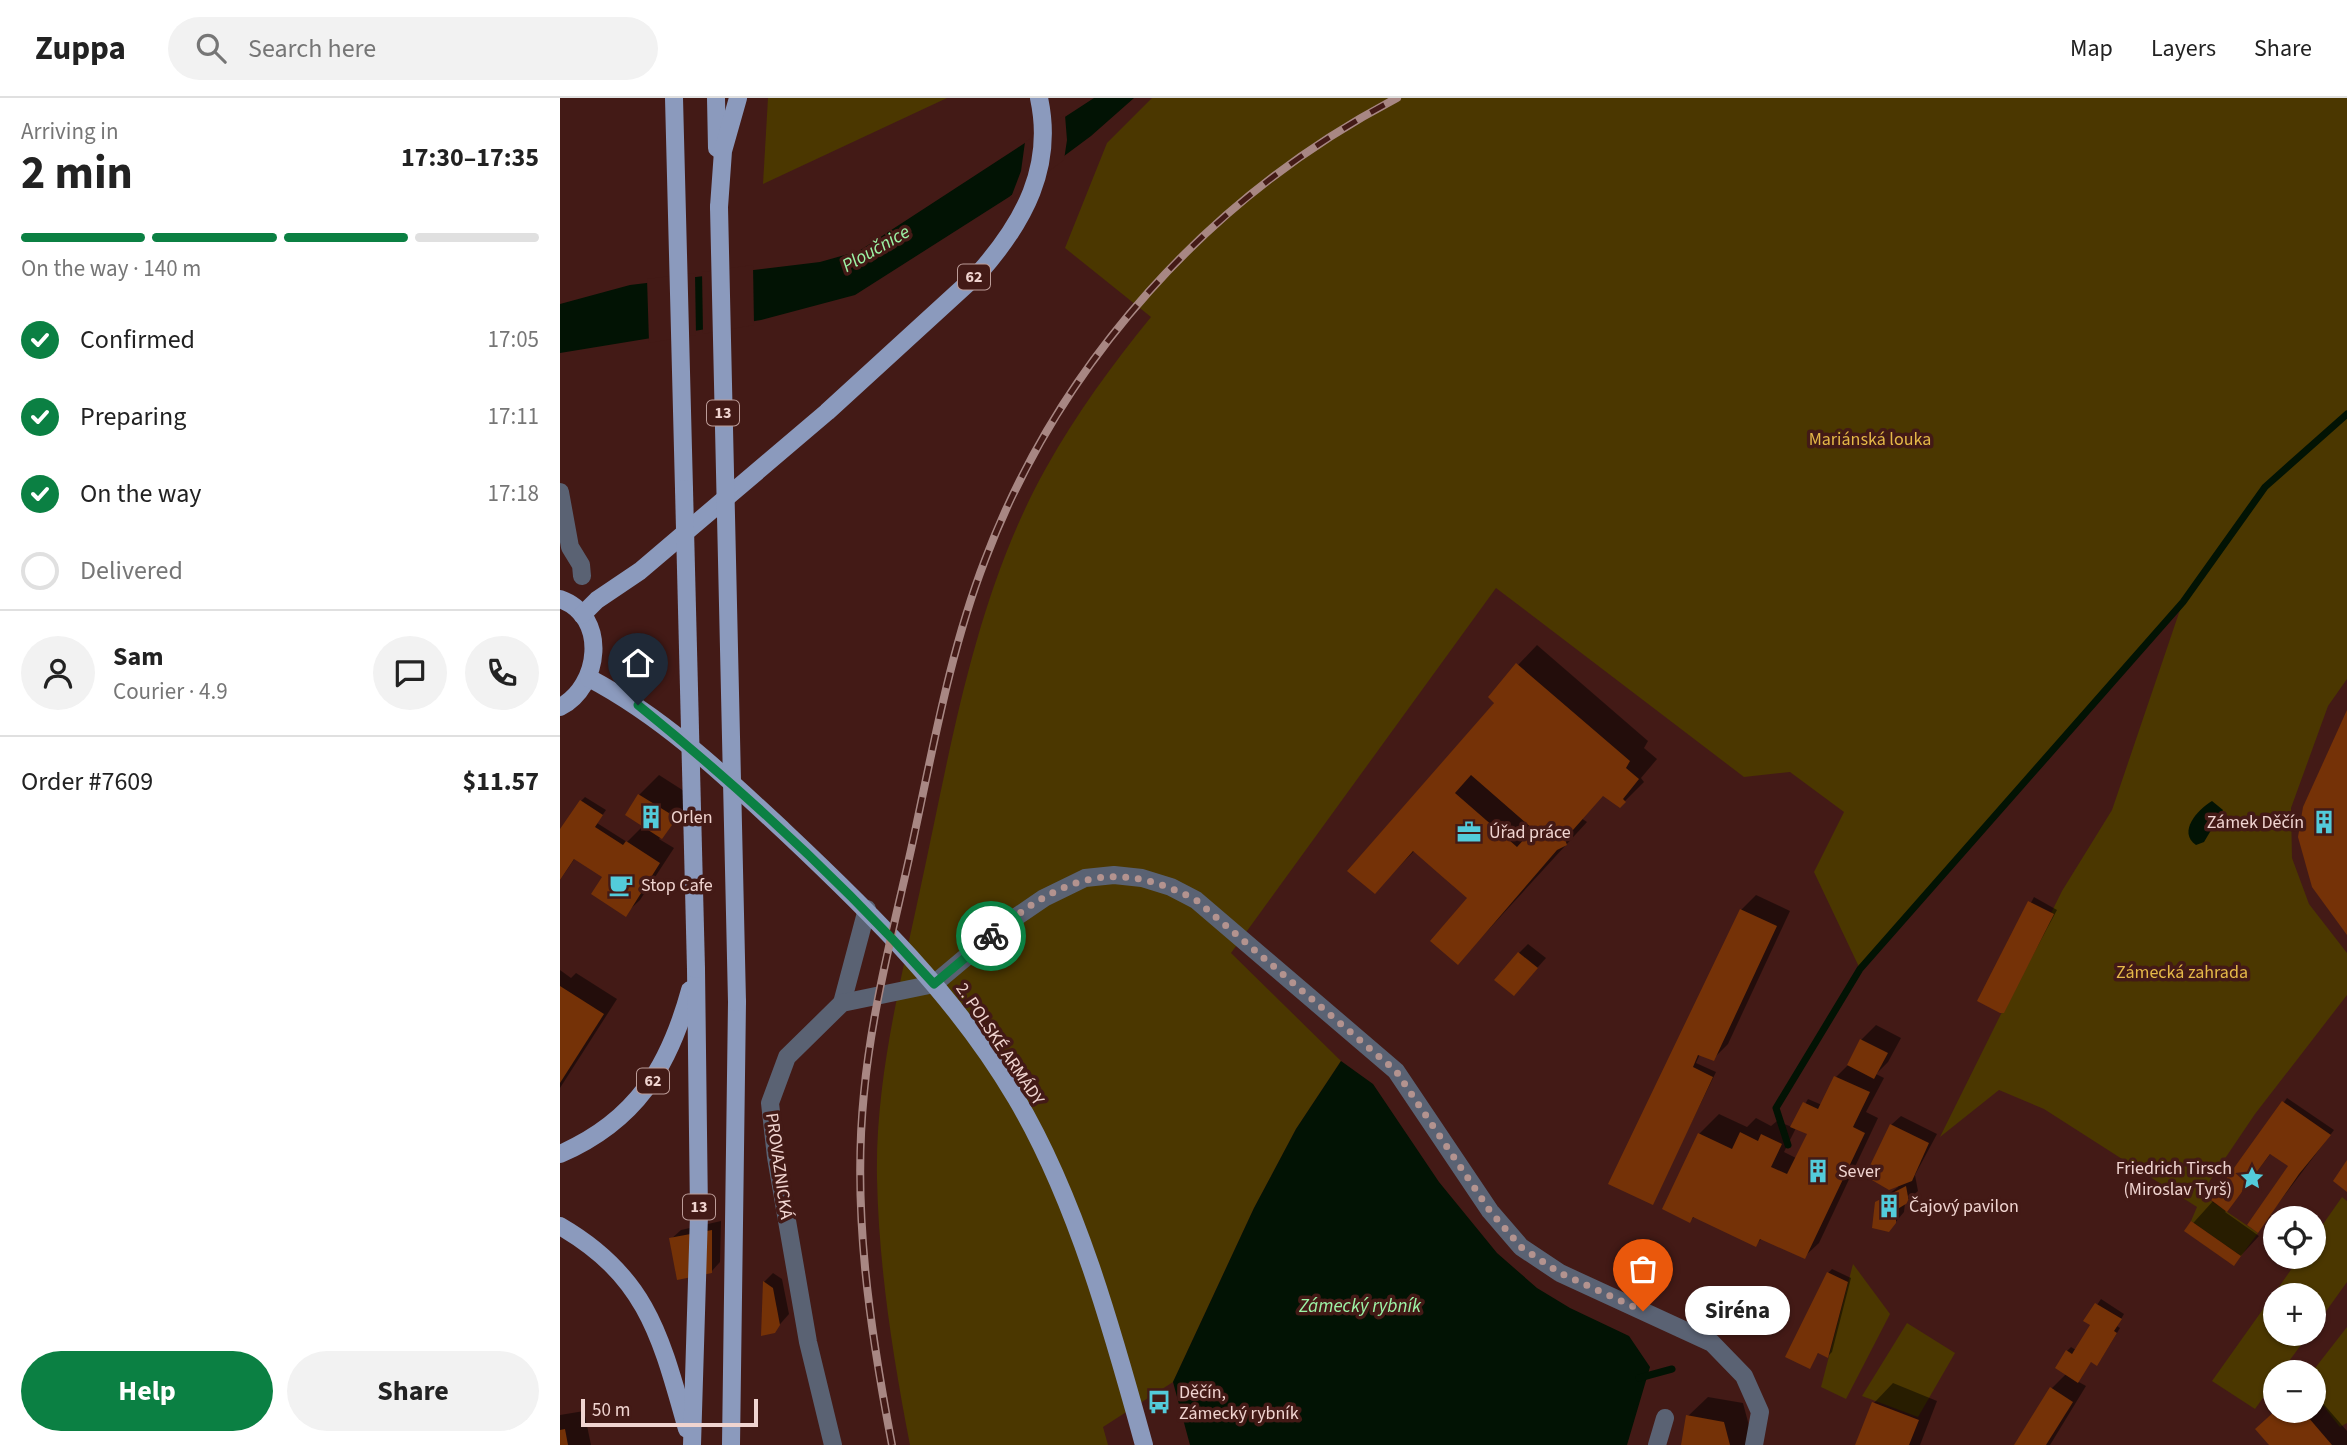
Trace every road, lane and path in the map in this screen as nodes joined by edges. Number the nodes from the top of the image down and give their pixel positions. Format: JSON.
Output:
{"nodes":[{"id":1,"x":674,"y":98,"type":"edge"},
{"id":2,"x":716,"y":98,"type":"edge"},
{"id":3,"x":738,"y":98,"type":"edge"},
{"id":4,"x":1039,"y":98,"type":"edge"},
{"id":5,"x":719,"y":207,"type":"junction"},
{"id":6,"x":560,"y":492,"type":"edge"},
{"id":7,"x":581,"y":570,"type":"dead end"},
{"id":8,"x":560,"y":599,"type":"edge"},
{"id":9,"x":582,"y":615,"type":"junction"},
{"id":10,"x":589,"y":678,"type":"junction"},
{"id":11,"x":560,"y":708,"type":"edge"},
{"id":12,"x":867,"y":909,"type":"junction"},
{"id":13,"x":696,"y":970,"type":"junction"},
{"id":14,"x":934,"y":984,"type":"junction"},
{"id":15,"x":842,"y":1003,"type":"junction"},
{"id":16,"x":560,"y":1154,"type":"edge"},
{"id":17,"x":560,"y":1226,"type":"edge"},
{"id":18,"x":1665,"y":1418,"type":"dead end"},
{"id":19,"x":692,"y":1445,"type":"edge"},
{"id":20,"x":730,"y":1445,"type":"edge"},
{"id":21,"x":833,"y":1445,"type":"edge"},
{"id":22,"x":1144,"y":1445,"type":"edge"},
{"id":23,"x":1657,"y":1445,"type":"edge"},
{"id":24,"x":1754,"y":1445,"type":"edge"}],
"edges":[{"from":1,"to":13,"type":"main road","number":"13","bridge":true},
{"from":2,"to":5,"type":"main road","number":"13"},
{"from":3,"to":5,"type":"main road"},
{"from":4,"to":9,"type":"main road","number":"62"},
{"from":5,"to":20,"type":"main road","number":"13","bridge":true},
{"from":6,"to":7,"type":"street"},
{"from":8,"to":9,"type":"main road"},
{"from":9,"to":10,"type":"main road"},
{"from":10,"to":11,"type":"main road"},
{"from":10,"to":12,"type":"main road","name":"2. POLSKÉ ARMÁDY"},
{"from":12,"to":14,"type":"main road","name":"2. POLSKÉ ARMÁDY"},
{"from":12,"to":15,"type":"street"},
{"from":13,"to":16,"type":"main road","number":"62"},
{"from":13,"to":19,"type":"main road","number":"13"},
{"from":14,"to":15,"type":"street"},
{"from":14,"to":22,"type":"main road","name":"2. POLSKÉ ARMÁDY"},
{"from":14,"to":24,"type":"street"},
{"from":15,"to":21,"type":"street","name":"PROVAZNICKÁ"},
{"from":17,"to":19,"type":"main road"},
{"from":18,"to":23,"type":"street"}]}
